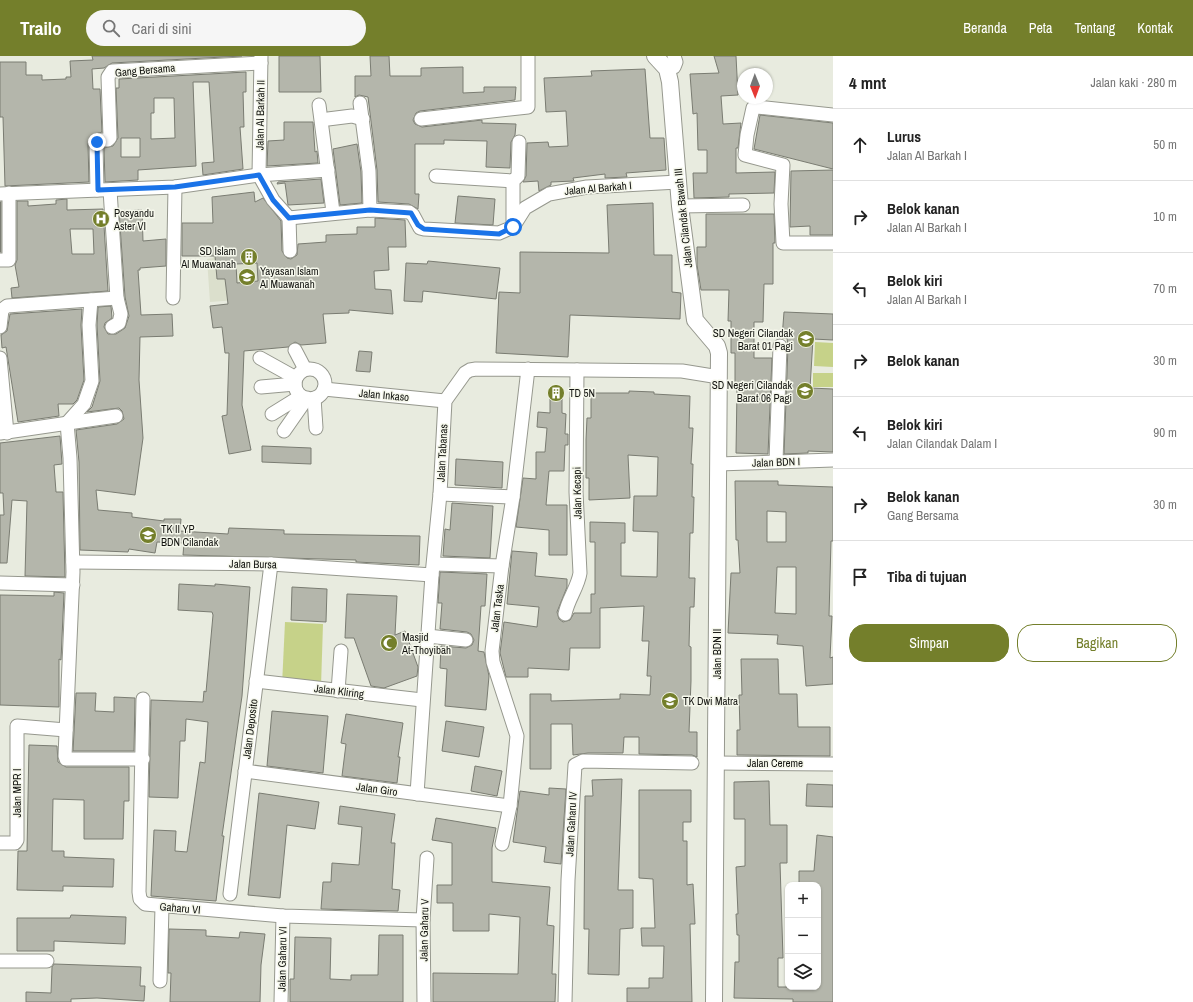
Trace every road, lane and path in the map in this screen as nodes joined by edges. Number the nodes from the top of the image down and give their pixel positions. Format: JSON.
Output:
{"nodes":[{"id":1,"x":528,"y":56,"type":"edge"},
{"id":2,"x":655,"y":56,"type":"edge"},
{"id":3,"x":261,"y":60,"type":"edge"},
{"id":4,"x":671,"y":62,"type":"edge"},
{"id":5,"x":360,"y":103,"type":"dead end"},
{"id":6,"x":319,"y":105,"type":"dead end"},
{"id":7,"x":833,"y":115,"type":"edge"},
{"id":8,"x":328,"y":119,"type":"dead end"},
{"id":9,"x":363,"y":119,"type":"junction"},
{"id":10,"x":421,"y":119,"type":"dead end"},
{"id":11,"x":519,"y":142,"type":"dead end"},
{"id":12,"x":328,"y":170,"type":"junction"},
{"id":13,"x":259,"y":175,"type":"junction"},
{"id":14,"x":436,"y":176,"type":"dead end"},
{"id":15,"x":513,"y":181,"type":"junction"},
{"id":16,"x":678,"y":182,"type":"junction"},
{"id":17,"x":175,"y":187,"type":"junction"},
{"id":18,"x":104,"y":190,"type":"junction"},
{"id":19,"x":4,"y":194,"type":"edge"},
{"id":20,"x":743,"y":204,"type":"dead end"},
{"id":21,"x":680,"y":206,"type":"junction"},
{"id":22,"x":370,"y":210,"type":"junction"},
{"id":23,"x":333,"y":212,"type":"junction"},
{"id":24,"x":289,"y":218,"type":"junction"},
{"id":25,"x":513,"y":227,"type":"junction"},
{"id":26,"x":833,"y":243,"type":"edge"},
{"id":27,"x":290,"y":251,"type":"dead end"},
{"id":28,"x":0,"y":260,"type":"edge"},
{"id":29,"x":117,"y":298,"type":"junction"},
{"id":30,"x":173,"y":298,"type":"dead end"},
{"id":31,"x":91,"y":300,"type":"junction"},
{"id":32,"x":112,"y":327,"type":"dead end"},
{"id":33,"x":0,"y":328,"type":"edge"},
{"id":34,"x":780,"y":346,"type":"dead end"},
{"id":35,"x":295,"y":350,"type":"dead end"},
{"id":36,"x":0,"y":358,"type":"edge"},
{"id":37,"x":260,"y":358,"type":"dead end"},
{"id":38,"x":528,"y":369,"type":"junction"},
{"id":39,"x":577,"y":370,"type":"junction"},
{"id":40,"x":719,"y":377,"type":"junction"},
{"id":41,"x":261,"y":387,"type":"dead end"},
{"id":42,"x":306,"y":388,"type":"junction"},
{"id":43,"x":445,"y":401,"type":"junction"},
{"id":44,"x":272,"y":414,"type":"dead end"},
{"id":45,"x":116,"y":416,"type":"dead end"},
{"id":46,"x":67,"y":423,"type":"junction"},
{"id":47,"x":316,"y":428,"type":"dead end"},
{"id":48,"x":284,"y":431,"type":"dead end"},
{"id":49,"x":4,"y":433,"type":"edge"},
{"id":50,"x":833,"y":460,"type":"edge"},
{"id":51,"x":776,"y":462,"type":"junction"},
{"id":52,"x":718,"y":464,"type":"junction"},
{"id":53,"x":440,"y":494,"type":"junction"},
{"id":54,"x":513,"y":497,"type":"junction"},
{"id":55,"x":73,"y":562,"type":"junction"},
{"id":56,"x":271,"y":564,"type":"junction"},
{"id":57,"x":502,"y":566,"type":"junction"},
{"id":58,"x":433,"y":569,"type":"junction"},
{"id":59,"x":0,"y":583,"type":"edge"},
{"id":60,"x":73,"y":585,"type":"junction"},
{"id":61,"x":565,"y":614,"type":"dead end"},
{"id":62,"x":427,"y":636,"type":"junction"},
{"id":63,"x":466,"y":640,"type":"dead end"},
{"id":64,"x":341,"y":651,"type":"dead end"},
{"id":65,"x":256,"y":681,"type":"junction"},
{"id":66,"x":338,"y":691,"type":"junction"},
{"id":67,"x":143,"y":699,"type":"dead end"},
{"id":68,"x":422,"y":700,"type":"junction"},
{"id":69,"x":66,"y":730,"type":"junction"},
{"id":70,"x":143,"y":759,"type":"junction"},
{"id":71,"x":692,"y":762,"type":"dead end"},
{"id":72,"x":717,"y":763,"type":"junction"},
{"id":73,"x":833,"y":764,"type":"edge"},
{"id":74,"x":245,"y":770,"type":"junction"},
{"id":75,"x":417,"y":794,"type":"junction"},
{"id":76,"x":510,"y":806,"type":"junction"},
{"id":77,"x":0,"y":843,"type":"edge"},
{"id":78,"x":502,"y":844,"type":"dead end"},
{"id":79,"x":428,"y":858,"type":"dead end"},
{"id":80,"x":230,"y":894,"type":"dead end"},
{"id":81,"x":162,"y":906,"type":"junction"},
{"id":82,"x":283,"y":916,"type":"junction"},
{"id":83,"x":423,"y":920,"type":"junction"},
{"id":84,"x":0,"y":960,"type":"edge"},
{"id":85,"x":47,"y":961,"type":"dead end"},
{"id":86,"x":160,"y":981,"type":"dead end"},
{"id":87,"x":281,"y":1002,"type":"edge"},
{"id":88,"x":424,"y":1002,"type":"edge"},
{"id":89,"x":565,"y":1002,"type":"edge"},
{"id":90,"x":714,"y":1002,"type":"edge"}],
"edges":[{"from":1,"to":10,"type":"street"},
{"from":2,"to":4,"type":"street"},
{"from":3,"to":13,"type":"street","name":"Jalan Al Barkah II"},
{"from":3,"to":18,"type":"street","name":"Gang Bersama"},
{"from":4,"to":16,"type":"street","name":"Jalan Cilandak Bawah III"},
{"from":5,"to":9,"type":"street"},
{"from":6,"to":12,"type":"street"},
{"from":7,"to":26,"type":"street"},
{"from":8,"to":9,"type":"street"},
{"from":9,"to":22,"type":"street"},
{"from":11,"to":15,"type":"street"},
{"from":12,"to":13,"type":"street"},
{"from":12,"to":23,"type":"street"},
{"from":13,"to":17,"type":"street"},
{"from":13,"to":24,"type":"street"},
{"from":14,"to":15,"type":"street"},
{"from":15,"to":25,"type":"street"},
{"from":16,"to":21,"type":"street","name":"Jalan Cilandak Bawah III"},
{"from":16,"to":25,"type":"street","name":"Jalan Al Barkah I"},
{"from":17,"to":18,"type":"street"},
{"from":17,"to":30,"type":"street"},
{"from":18,"to":19,"type":"street"},
{"from":18,"to":29,"type":"street"},
{"from":19,"to":28,"type":"street"},
{"from":20,"to":21,"type":"street"},
{"from":21,"to":40,"type":"street","name":"Jalan Cilandak Bawah III"},
{"from":22,"to":23,"type":"street"},
{"from":22,"to":25,"type":"street"},
{"from":23,"to":24,"type":"street"},
{"from":24,"to":27,"type":"street"},
{"from":29,"to":31,"type":"street"},
{"from":29,"to":32,"type":"street"},
{"from":31,"to":33,"type":"street"},
{"from":31,"to":46,"type":"street"},
{"from":34,"to":51,"type":"street"},
{"from":35,"to":42,"type":"street"},
{"from":36,"to":49,"type":"street"},
{"from":37,"to":42,"type":"street"},
{"from":38,"to":39,"type":"street"},
{"from":38,"to":43,"type":"street"},
{"from":38,"to":54,"type":"street","name":"Jalan Taska"},
{"from":39,"to":40,"type":"street"},
{"from":39,"to":61,"type":"street","name":"Jalan Kecapi"},
{"from":40,"to":52,"type":"street","name":"Jalan BDN II"},
{"from":41,"to":42,"type":"street"},
{"from":42,"to":43,"type":"street","name":"Jalan Inkaso"},
{"from":42,"to":44,"type":"street"},
{"from":42,"to":47,"type":"street"},
{"from":42,"to":48,"type":"street"},
{"from":43,"to":53,"type":"street","name":"Jalan Tabanas"},
{"from":45,"to":46,"type":"street"},
{"from":46,"to":49,"type":"street"},
{"from":46,"to":55,"type":"street"},
{"from":50,"to":51,"type":"street","name":"Jalan BDN I"},
{"from":51,"to":52,"type":"street","name":"Jalan BDN I"},
{"from":52,"to":72,"type":"street","name":"Jalan BDN II"},
{"from":53,"to":54,"type":"street"},
{"from":53,"to":58,"type":"street","name":"Jalan Tabanas"},
{"from":54,"to":57,"type":"street","name":"Jalan Taska"},
{"from":55,"to":56,"type":"street","name":"Jalan Bursa"},
{"from":55,"to":60,"type":"street"},
{"from":56,"to":58,"type":"street","name":"Jalan Bursa"},
{"from":56,"to":65,"type":"street","name":"Jalan Deposito"},
{"from":57,"to":58,"type":"street","name":"Jalan Bursa"},
{"from":57,"to":76,"type":"street","name":"Jalan Taska"},
{"from":58,"to":62,"type":"street","name":"Jalan Tabanas"},
{"from":59,"to":60,"type":"street"},
{"from":60,"to":69,"type":"street"},
{"from":62,"to":63,"type":"street"},
{"from":62,"to":68,"type":"street","name":"Jalan Tabanas"},
{"from":64,"to":66,"type":"street"},
{"from":65,"to":66,"type":"street","name":"Jalan Kliring"},
{"from":65,"to":74,"type":"street","name":"Jalan Deposito"},
{"from":66,"to":68,"type":"street","name":"Jalan Kliring"},
{"from":67,"to":70,"type":"street","name":"Gaharu VI"},
{"from":68,"to":75,"type":"street","name":"Jalan Tabanas"},
{"from":69,"to":70,"type":"street"},
{"from":69,"to":77,"type":"street","name":"Jalan MPR I"},
{"from":70,"to":81,"type":"street","name":"Gaharu VI"},
{"from":71,"to":89,"type":"street","name":"Jalan Gaharu IV"},
{"from":72,"to":73,"type":"street","name":"Jalan Cereme"},
{"from":72,"to":90,"type":"street","name":"Jalan BDN II"},
{"from":74,"to":75,"type":"street","name":"Jalan Giro"},
{"from":74,"to":80,"type":"street","name":"Jalan Deposito"},
{"from":75,"to":76,"type":"street","name":"Jalan Giro"},
{"from":76,"to":78,"type":"street","name":"Jalan Taska"},
{"from":79,"to":83,"type":"street","name":"Jalan Gaharu V"},
{"from":81,"to":82,"type":"street","name":"Gaharu VI"},
{"from":81,"to":86,"type":"street"},
{"from":82,"to":83,"type":"street","name":"Gaharu VI"},
{"from":82,"to":87,"type":"street","name":"Jalan Gaharu VI"},
{"from":83,"to":88,"type":"street","name":"Jalan Gaharu V"},
{"from":84,"to":85,"type":"street"}]}
